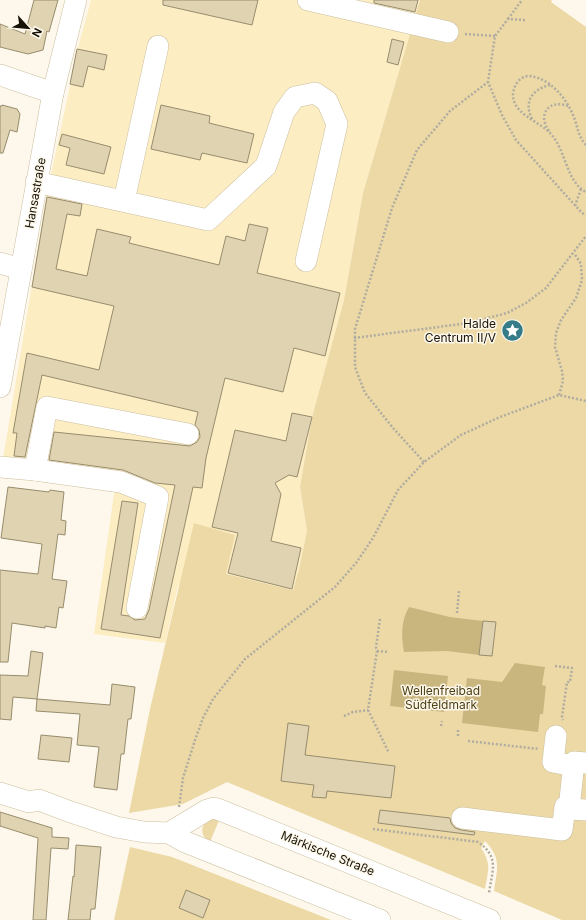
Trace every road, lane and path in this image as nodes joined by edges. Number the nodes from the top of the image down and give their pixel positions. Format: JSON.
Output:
{"nodes":[{"id":1,"x":76,"y":0,"type":"edge"},
{"id":2,"x":308,"y":0,"type":"edge"},
{"id":3,"x":522,"y":0,"type":"edge"},
{"id":4,"x":508,"y":19,"type":"junction"},
{"id":5,"x":525,"y":20,"type":"dead end"},
{"id":6,"x":448,"y":32,"type":"joint"},
{"id":7,"x":495,"y":36,"type":"junction"},
{"id":8,"x":158,"y":46,"type":"dead end"},
{"id":9,"x":0,"y":75,"type":"edge"},
{"id":10,"x":488,"y":82,"type":"junction"},
{"id":11,"x":551,"y":85,"type":"junction"},
{"id":12,"x":53,"y":93,"type":"junction"},
{"id":13,"x":568,"y":107,"type":"junction"},
{"id":14,"x":533,"y":121,"type":"junction"},
{"id":15,"x":550,"y":133,"type":"junction"},
{"id":16,"x":586,"y":145,"type":"edge"},
{"id":17,"x":36,"y":182,"type":"junction"},
{"id":18,"x":581,"y":189,"type":"junction"},
{"id":19,"x":586,"y":192,"type":"edge"},
{"id":20,"x":124,"y":201,"type":"junction"},
{"id":21,"x":575,"y":206,"type":"junction"},
{"id":22,"x":586,"y":215,"type":"edge"},
{"id":23,"x":586,"y":236,"type":"edge"},
{"id":24,"x":574,"y":253,"type":"junction"},
{"id":25,"x":306,"y":261,"type":"dead end"},
{"id":26,"x":0,"y":263,"type":"edge"},
{"id":27,"x":21,"y":269,"type":"junction"},
{"id":28,"x":354,"y":338,"type":"junction"},
{"id":29,"x":0,"y":387,"type":"edge"},
{"id":30,"x":560,"y":395,"type":"junction"},
{"id":31,"x":586,"y":401,"type":"edge"},
{"id":32,"x":188,"y":434,"type":"dead end"},
{"id":33,"x":424,"y":462,"type":"junction"},
{"id":34,"x":0,"y":466,"type":"edge"},
{"id":35,"x":35,"y":470,"type":"junction"},
{"id":36,"x":458,"y":591,"type":"dead end"},
{"id":37,"x":137,"y":608,"type":"dead end"},
{"id":38,"x":457,"y":613,"type":"dead end"},
{"id":39,"x":380,"y":619,"type":"dead end"},
{"id":40,"x":377,"y":651,"type":"junction"},
{"id":41,"x":389,"y":652,"type":"dead end"},
{"id":42,"x":555,"y":666,"type":"dead end"},
{"id":43,"x":368,"y":710,"type":"junction"},
{"id":44,"x":344,"y":716,"type":"dead end"},
{"id":45,"x":442,"y":720,"type":"dead end"},
{"id":46,"x":442,"y":726,"type":"dead end"},
{"id":47,"x":458,"y":729,"type":"dead end"},
{"id":48,"x":458,"y":736,"type":"dead end"},
{"id":49,"x":558,"y":736,"type":"junction"},
{"id":50,"x":468,"y":741,"type":"dead end"},
{"id":51,"x":389,"y":753,"type":"dead end"},
{"id":52,"x":580,"y":764,"type":"edge"},
{"id":53,"x":0,"y":779,"type":"edge"},
{"id":54,"x":0,"y":793,"type":"edge"},
{"id":55,"x":39,"y":800,"type":"junction"},
{"id":56,"x":578,"y":808,"type":"edge"},
{"id":57,"x":462,"y":818,"type":"dead end"},
{"id":58,"x":187,"y":822,"type":"junction"},
{"id":59,"x":373,"y":829,"type":"dead end"},
{"id":60,"x":170,"y":834,"type":"junction"},
{"id":61,"x":489,"y":893,"type":"dead end"},
{"id":62,"x":380,"y":920,"type":"edge"},
{"id":63,"x":490,"y":920,"type":"edge"}],
"edges":[{"from":1,"to":12,"type":"street","name":"Hansastraße"},
{"from":2,"to":6,"type":"street"},
{"from":3,"to":4,"type":"path"},
{"from":4,"to":5,"type":"path"},
{"from":4,"to":7,"type":"path"},
{"from":6,"to":7,"type":"path"},
{"from":7,"to":10,"type":"path"},
{"from":8,"to":20,"type":"street"},
{"from":9,"to":12,"type":"street"},
{"from":10,"to":21,"type":"path"},
{"from":10,"to":28,"type":"path"},
{"from":11,"to":13,"type":"path"},
{"from":11,"to":14,"type":"path"},
{"from":11,"to":14,"type":"path"},
{"from":12,"to":17,"type":"street","name":"Hansastraße"},
{"from":13,"to":15,"type":"path"},
{"from":13,"to":16,"type":"path"},
{"from":14,"to":15,"type":"path"},
{"from":15,"to":18,"type":"path"},
{"from":17,"to":20,"type":"street"},
{"from":17,"to":27,"type":"street","name":"Hansastraße"},
{"from":18,"to":19,"type":"path"},
{"from":18,"to":21,"type":"path"},
{"from":20,"to":25,"type":"street"},
{"from":21,"to":22,"type":"path"},
{"from":23,"to":24,"type":"path"},
{"from":24,"to":28,"type":"path"},
{"from":24,"to":30,"type":"path"},
{"from":26,"to":27,"type":"street"},
{"from":27,"to":29,"type":"street","name":"Hansastraße"},
{"from":28,"to":33,"type":"path"},
{"from":30,"to":31,"type":"path"},
{"from":30,"to":33,"type":"path"},
{"from":32,"to":35,"type":"street"},
{"from":33,"to":58,"type":"path"},
{"from":34,"to":35,"type":"street"},
{"from":35,"to":37,"type":"street"},
{"from":36,"to":38,"type":"path"},
{"from":39,"to":40,"type":"path"},
{"from":40,"to":41,"type":"path"},
{"from":40,"to":43,"type":"path"},
{"from":42,"to":49,"type":"path"},
{"from":43,"to":44,"type":"path"},
{"from":43,"to":51,"type":"path"},
{"from":45,"to":46,"type":"path"},
{"from":47,"to":48,"type":"path"},
{"from":49,"to":50,"type":"path"},
{"from":49,"to":52,"type":"street"},
{"from":52,"to":56,"type":"street"},
{"from":53,"to":55,"type":"street"},
{"from":54,"to":55,"type":"street"},
{"from":55,"to":60,"type":"street"},
{"from":56,"to":57,"type":"street"},
{"from":58,"to":60,"type":"street","name":"Märkische Straße"},
{"from":58,"to":63,"type":"street","name":"Märkische Straße"},
{"from":59,"to":61,"type":"path"},
{"from":60,"to":62,"type":"street"}]}
